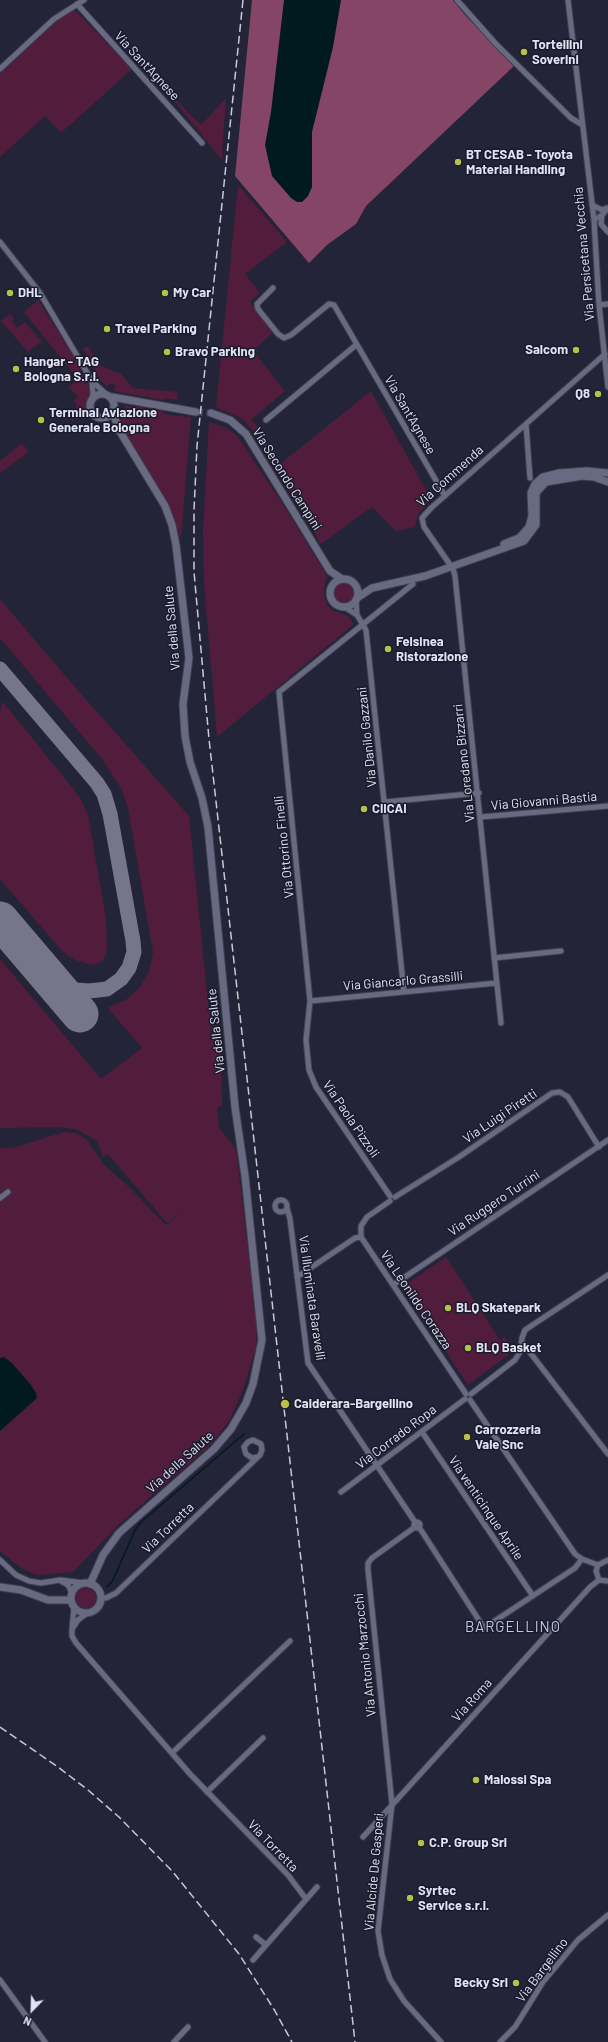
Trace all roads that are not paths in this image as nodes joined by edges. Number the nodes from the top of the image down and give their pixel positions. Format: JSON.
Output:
{"nodes":[{"id":1,"x":84,"y":0,"type":"edge"},
{"id":2,"x":456,"y":0,"type":"edge"},
{"id":3,"x":568,"y":0,"type":"edge"},
{"id":4,"x":76,"y":4,"type":"junction"},
{"id":5,"x":0,"y":69,"type":"edge"},
{"id":6,"x":581,"y":124,"type":"junction"},
{"id":7,"x":202,"y":143,"type":"dead end"},
{"id":8,"x":592,"y":206,"type":"junction"},
{"id":9,"x":608,"y":208,"type":"edge"},
{"id":10,"x":602,"y":215,"type":"junction"},
{"id":11,"x":594,"y":220,"type":"junction"},
{"id":12,"x":608,"y":232,"type":"edge"},
{"id":13,"x":0,"y":242,"type":"edge"},
{"id":14,"x":273,"y":288,"type":"dead end"},
{"id":15,"x":608,"y":304,"type":"edge"},
{"id":16,"x":599,"y":305,"type":"junction"},
{"id":17,"x":356,"y":345,"type":"junction"},
{"id":18,"x":605,"y":354,"type":"junction"},
{"id":19,"x":92,"y":381,"type":"junction"},
{"id":20,"x":608,"y":387,"type":"edge"},
{"id":21,"x":109,"y":396,"type":"junction"},
{"id":22,"x":92,"y":399,"type":"junction"},
{"id":23,"x":128,"y":401,"type":"junction"},
{"id":24,"x":115,"y":408,"type":"junction"},
{"id":25,"x":196,"y":412,"type":"tunnel mouth"},
{"id":26,"x":211,"y":413,"type":"tunnel mouth"},
{"id":27,"x":105,"y":418,"type":"junction"},
{"id":28,"x":266,"y":420,"type":"dead end"},
{"id":29,"x":526,"y":424,"type":"junction"},
{"id":30,"x":119,"y":430,"type":"junction"},
{"id":31,"x":608,"y":473,"type":"edge"},
{"id":32,"x":530,"y":478,"type":"dead end"},
{"id":33,"x":608,"y":482,"type":"edge"},
{"id":34,"x":445,"y":496,"type":"junction"},
{"id":35,"x":477,"y":556,"type":"junction"},
{"id":36,"x":450,"y":566,"type":"junction"},
{"id":37,"x":330,"y":571,"type":"junction"},
{"id":38,"x":342,"y":579,"type":"junction"},
{"id":39,"x":354,"y":584,"type":"junction"},
{"id":40,"x":413,"y":584,"type":"dead end"},
{"id":41,"x":372,"y":588,"type":"junction"},
{"id":42,"x":330,"y":589,"type":"junction"},
{"id":43,"x":357,"y":599,"type":"junction"},
{"id":44,"x":346,"y":608,"type":"junction"},
{"id":45,"x":357,"y":615,"type":"junction"},
{"id":46,"x":364,"y":625,"type":"junction"},
{"id":47,"x":479,"y":793,"type":"junction"},
{"id":48,"x":384,"y":802,"type":"junction"},
{"id":49,"x":608,"y":806,"type":"edge"},
{"id":50,"x":481,"y":817,"type":"junction"},
{"id":51,"x":561,"y":951,"type":"dead end"},
{"id":52,"x":494,"y":958,"type":"junction"},
{"id":53,"x":497,"y":983,"type":"junction"},
{"id":54,"x":404,"y":992,"type":"junction"},
{"id":55,"x":310,"y":1000,"type":"junction"},
{"id":56,"x":501,"y":1023,"type":"dead end"},
{"id":57,"x":608,"y":1140,"type":"edge"},
{"id":58,"x":599,"y":1146,"type":"junction"},
{"id":59,"x":8,"y":1192,"type":"dead end"},
{"id":60,"x":392,"y":1196,"type":"junction"},
{"id":61,"x":0,"y":1198,"type":"edge"},
{"id":62,"x":383,"y":1206,"type":"junction"},
{"id":63,"x":287,"y":1208,"type":"dead end"},
{"id":64,"x":361,"y":1237,"type":"junction"},
{"id":65,"x":608,"y":1275,"type":"edge"},
{"id":66,"x":297,"y":1277,"type":"junction"},
{"id":67,"x":393,"y":1285,"type":"junction"},
{"id":68,"x":522,"y":1342,"type":"junction"},
{"id":69,"x":468,"y":1397,"type":"junction"},
{"id":70,"x":422,"y":1432,"type":"junction"},
{"id":71,"x":608,"y":1454,"type":"edge"},
{"id":72,"x":247,"y":1456,"type":"junction"},
{"id":73,"x":258,"y":1457,"type":"junction"},
{"id":74,"x":377,"y":1466,"type":"junction"},
{"id":75,"x":247,"y":1468,"type":"junction"},
{"id":76,"x":341,"y":1492,"type":"dead end"},
{"id":77,"x":416,"y":1526,"type":"junction"},
{"id":78,"x":582,"y":1559,"type":"junction"},
{"id":79,"x":0,"y":1560,"type":"edge"},
{"id":80,"x":608,"y":1560,"type":"edge"},
{"id":81,"x":598,"y":1565,"type":"junction"},
{"id":82,"x":60,"y":1580,"type":"junction"},
{"id":83,"x":599,"y":1580,"type":"junction"},
{"id":84,"x":608,"y":1581,"type":"edge"},
{"id":85,"x":87,"y":1583,"type":"junction"},
{"id":86,"x":0,"y":1587,"type":"edge"},
{"id":87,"x":72,"y":1596,"type":"junction"},
{"id":88,"x":533,"y":1596,"type":"junction"},
{"id":89,"x":102,"y":1598,"type":"junction"},
{"id":90,"x":74,"y":1607,"type":"junction"},
{"id":91,"x":86,"y":1614,"type":"junction"},
{"id":92,"x":72,"y":1629,"type":"junction"},
{"id":93,"x":290,"y":1641,"type":"dead end"},
{"id":94,"x":263,"y":1738,"type":"dead end"},
{"id":95,"x":172,"y":1753,"type":"junction"},
{"id":96,"x":207,"y":1792,"type":"junction"},
{"id":97,"x":392,"y":1804,"type":"junction"},
{"id":98,"x":363,"y":1837,"type":"dead end"},
{"id":99,"x":317,"y":1887,"type":"dead end"},
{"id":100,"x":306,"y":1899,"type":"junction"},
{"id":101,"x":608,"y":1915,"type":"edge"},
{"id":102,"x":256,"y":1937,"type":"dead end"},
{"id":103,"x":266,"y":1945,"type":"junction"},
{"id":104,"x":252,"y":1960,"type":"dead end"},
{"id":105,"x":0,"y":1980,"type":"edge"},
{"id":106,"x":188,"y":2027,"type":"dead end"},
{"id":107,"x":45,"y":2042,"type":"edge"},
{"id":108,"x":174,"y":2042,"type":"edge"},
{"id":109,"x":441,"y":2042,"type":"edge"},
{"id":110,"x":500,"y":2042,"type":"edge"}],
"edges":[{"from":1,"to":4,"type":"street"},
{"from":2,"to":6,"type":"street"},
{"from":3,"to":6,"type":"street","name":"Via Persicetana Vecchia"},
{"from":4,"to":5,"type":"street"},
{"from":4,"to":7,"type":"street","name":"Via Sant'Agnese"},
{"from":6,"to":8,"type":"street","name":"Via Persicetana Vecchia"},
{"from":8,"to":9,"type":"street"},
{"from":8,"to":11,"type":"street","name":"Via Persicetana Vecchia"},
{"from":9,"to":10,"type":"street"},
{"from":10,"to":11,"type":"street"},
{"from":10,"to":12,"type":"street"},
{"from":11,"to":16,"type":"street","name":"Via Persicetana Vecchia"},
{"from":13,"to":19,"type":"street"},
{"from":14,"to":17,"type":"street","name":"Via Sant'Agnese"},
{"from":15,"to":16,"type":"street"},
{"from":16,"to":18,"type":"street","name":"Via Persicetana Vecchia"},
{"from":17,"to":28,"type":"street"},
{"from":17,"to":34,"type":"street","name":"Via Sant'Agnese"},
{"from":18,"to":20,"type":"street","name":"Via Persicetana Vecchia"},
{"from":18,"to":29,"type":"street","name":"Via Commenda"},
{"from":19,"to":21,"type":"street"},
{"from":19,"to":22,"type":"street"},
{"from":21,"to":22,"type":"street"},
{"from":21,"to":23,"type":"street"},
{"from":21,"to":24,"type":"street"},
{"from":22,"to":27,"type":"street"},
{"from":23,"to":24,"type":"street"},
{"from":23,"to":25,"type":"street"},
{"from":24,"to":27,"type":"street"},
{"from":24,"to":30,"type":"street","name":"Via della Salute"},
{"from":26,"to":37,"type":"street","name":"Via Secondo Campini"},
{"from":27,"to":30,"type":"street","name":"Via della Salute"},
{"from":29,"to":32,"type":"street"},
{"from":29,"to":34,"type":"street","name":"Via Commenda"},
{"from":30,"to":85,"type":"street","name":"Via della Salute"},
{"from":31,"to":35,"type":"street"},
{"from":33,"to":35,"type":"street"},
{"from":34,"to":36,"type":"street","name":"Via Commenda"},
{"from":35,"to":36,"type":"street"},
{"from":36,"to":41,"type":"street"},
{"from":36,"to":47,"type":"street","name":"Via Loredano Bizzarri"},
{"from":37,"to":38,"type":"street","name":"Via Secondo Campini"},
{"from":37,"to":42,"type":"street"},
{"from":38,"to":39,"type":"street"},
{"from":38,"to":42,"type":"street"},
{"from":39,"to":41,"type":"street"},
{"from":39,"to":43,"type":"street"},
{"from":40,"to":46,"type":"street"},
{"from":41,"to":43,"type":"street"},
{"from":42,"to":44,"type":"street"},
{"from":43,"to":44,"type":"street"},
{"from":43,"to":45,"type":"street"},
{"from":44,"to":45,"type":"street"},
{"from":45,"to":46,"type":"street"},
{"from":46,"to":48,"type":"street","name":"Via Danilo Gazzani"},
{"from":46,"to":55,"type":"street","name":"Via Ottorino Finelli"},
{"from":47,"to":48,"type":"street"},
{"from":47,"to":50,"type":"street","name":"Via Loredano Bizzarri"},
{"from":48,"to":54,"type":"street","name":"Via Danilo Gazzani"},
{"from":49,"to":50,"type":"street","name":"Via Giovanni Bastia"},
{"from":50,"to":52,"type":"street","name":"Via Loredano Bizzarri"},
{"from":51,"to":52,"type":"street"},
{"from":52,"to":53,"type":"street","name":"Via Loredano Bizzarri"},
{"from":53,"to":54,"type":"street","name":"Via Giancarlo Grassilli"},
{"from":53,"to":56,"type":"street","name":"Via Loredano Bizzarri"},
{"from":54,"to":55,"type":"street","name":"Via Giancarlo Grassilli"},
{"from":55,"to":60,"type":"street","name":"Via Paola Pizzoli"},
{"from":57,"to":58,"type":"street","name":"Via Ruggero Turrini"},
{"from":58,"to":60,"type":"street","name":"Via Luigi Piretti"},
{"from":58,"to":67,"type":"street","name":"Via Ruggero Turrini"},
{"from":59,"to":61,"type":"street"},
{"from":60,"to":62,"type":"street","name":"Via Luigi Piretti"},
{"from":60,"to":62,"type":"street"},
{"from":62,"to":64,"type":"street","name":"Via Luigi Piretti"},
{"from":63,"to":66,"type":"street","name":"Via Illuminata Baravelli"},
{"from":64,"to":66,"type":"street"},
{"from":64,"to":67,"type":"street","name":"Via Leonildo Corazza"},
{"from":65,"to":68,"type":"street","name":"Via Corrado Ropa"},
{"from":66,"to":74,"type":"street","name":"Via Illuminata Baravelli"},
{"from":67,"to":69,"type":"street","name":"Via Leonildo Corazza"},
{"from":68,"to":69,"type":"street","name":"Via Corrado Ropa"},
{"from":68,"to":71,"type":"street"},
{"from":69,"to":70,"type":"street","name":"Via Corrado Ropa"},
{"from":69,"to":78,"type":"street"},
{"from":70,"to":74,"type":"street","name":"Via Corrado Ropa"},
{"from":70,"to":88,"type":"street","name":"Via venticinque Aprile"},
{"from":72,"to":73,"type":"street"},
{"from":72,"to":73,"type":"street"},
{"from":72,"to":75,"type":"street"},
{"from":73,"to":75,"type":"street","name":"Via Torretta"},
{"from":74,"to":76,"type":"street","name":"Via Corrado Ropa"},
{"from":74,"to":77,"type":"street"},
{"from":75,"to":89,"type":"street","name":"Via Torretta"},
{"from":77,"to":88,"type":"street"},
{"from":77,"to":97,"type":"street","name":"Via Antonio Marzocchi"},
{"from":78,"to":81,"type":"street"},
{"from":78,"to":88,"type":"street"},
{"from":79,"to":82,"type":"street"},
{"from":80,"to":81,"type":"street"},
{"from":81,"to":83,"type":"street"},
{"from":82,"to":85,"type":"street"},
{"from":82,"to":87,"type":"street"},
{"from":83,"to":84,"type":"street"},
{"from":83,"to":97,"type":"street","name":"Via Roma"},
{"from":85,"to":87,"type":"street","name":"Via della Salute"},
{"from":85,"to":89,"type":"street"},
{"from":86,"to":87,"type":"street"},
{"from":87,"to":90,"type":"street"},
{"from":89,"to":91,"type":"street"},
{"from":90,"to":91,"type":"street"},
{"from":90,"to":92,"type":"street","name":"Via Torretta"},
{"from":91,"to":92,"type":"street"},
{"from":92,"to":95,"type":"street","name":"Via Torretta"},
{"from":93,"to":95,"type":"street"},
{"from":94,"to":96,"type":"street"},
{"from":95,"to":96,"type":"street","name":"Via Torretta"},
{"from":96,"to":100,"type":"street","name":"Via Torretta"},
{"from":97,"to":98,"type":"street","name":"Via Roma"},
{"from":97,"to":109,"type":"street","name":"Via Alcide De Gasperi"},
{"from":99,"to":100,"type":"street"},
{"from":100,"to":103,"type":"street"},
{"from":101,"to":110,"type":"street","name":"Via Bargellino"},
{"from":102,"to":103,"type":"street"},
{"from":103,"to":104,"type":"street"},
{"from":105,"to":107,"type":"street"},
{"from":106,"to":108,"type":"street"}]}
